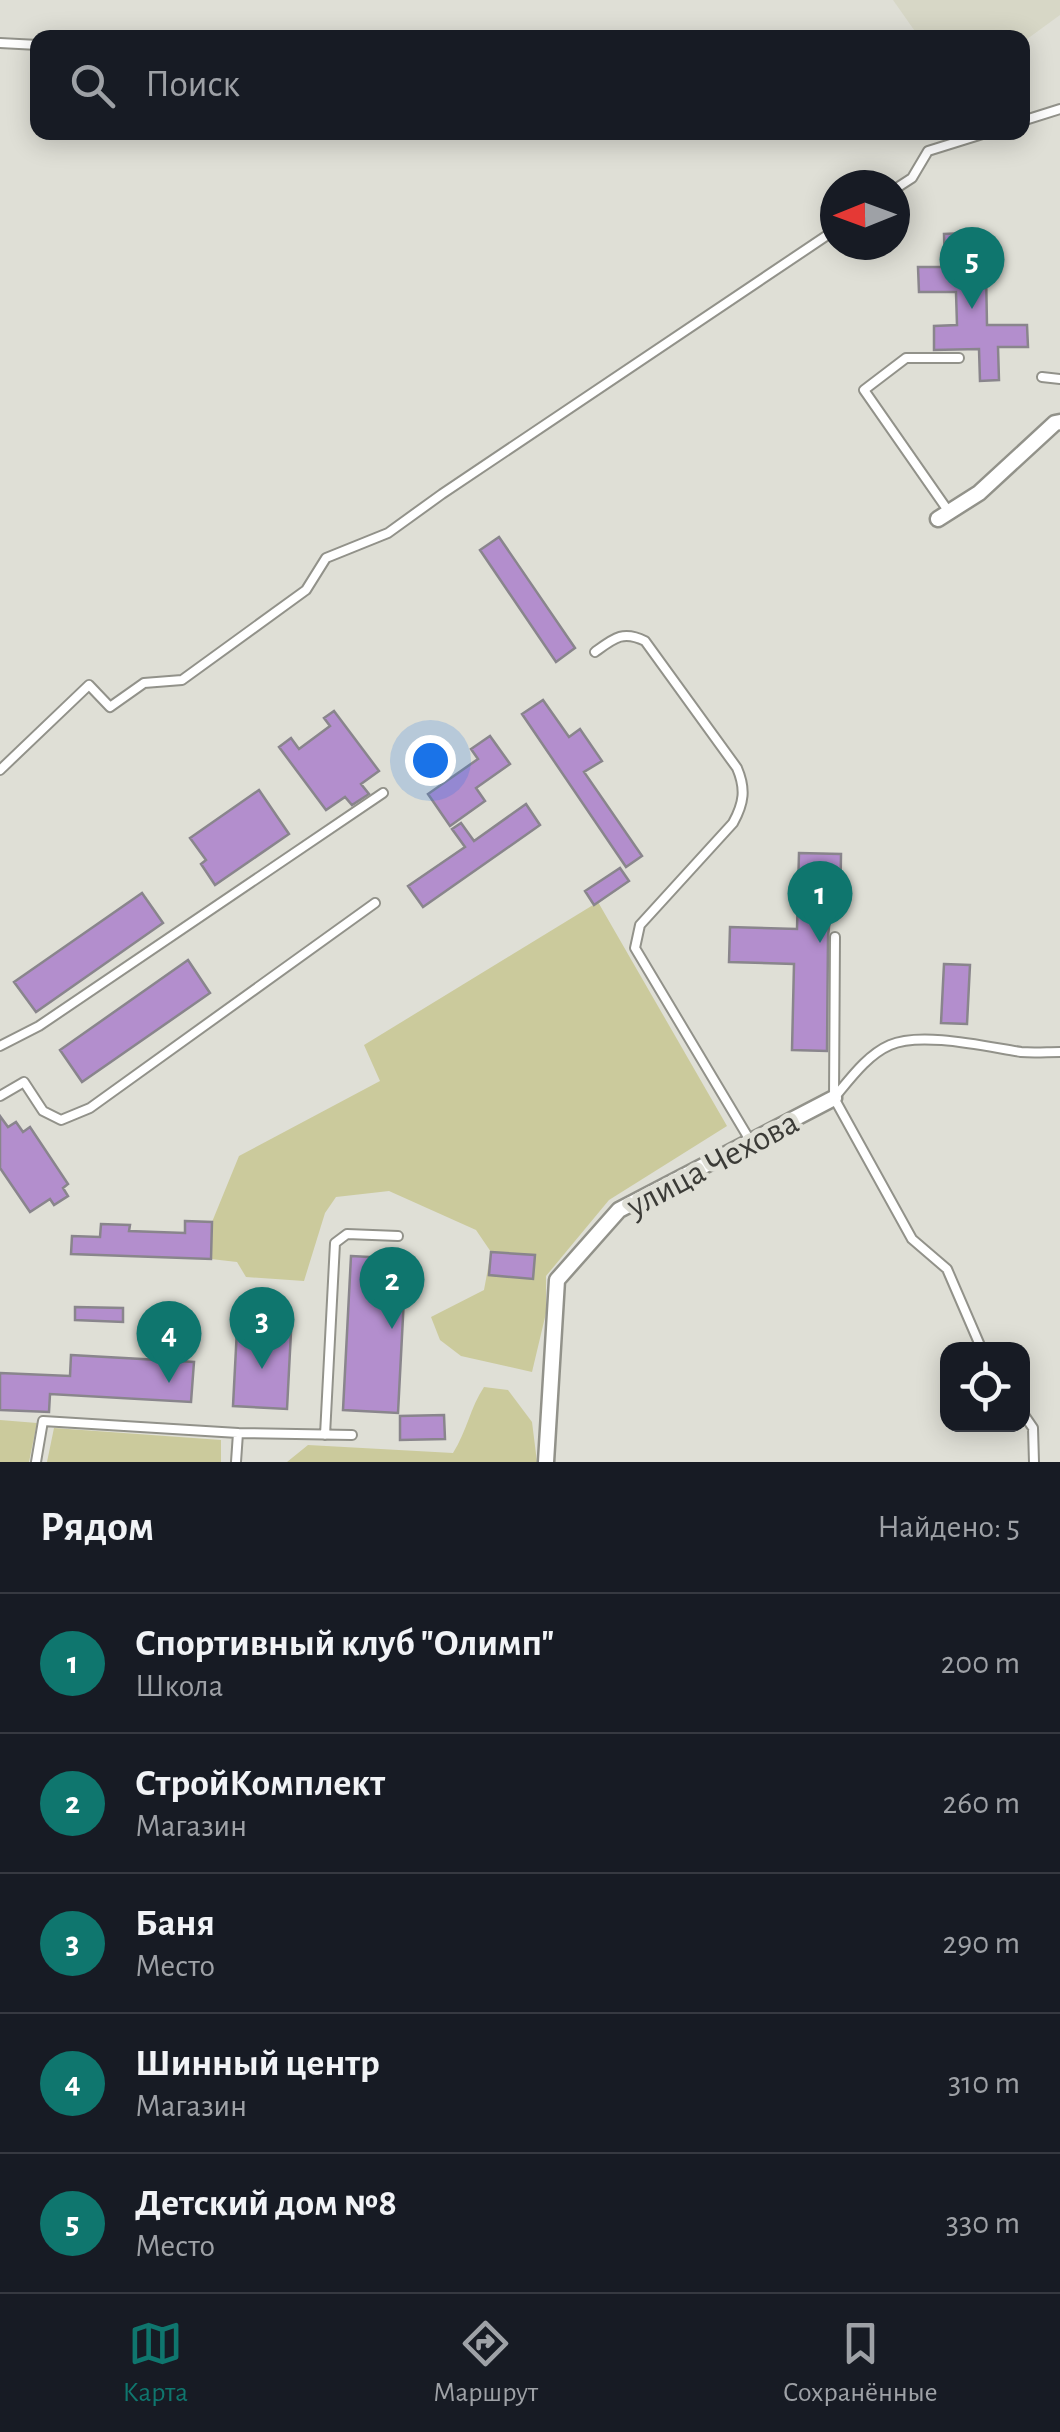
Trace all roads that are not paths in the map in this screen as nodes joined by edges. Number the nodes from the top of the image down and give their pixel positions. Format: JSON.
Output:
{"nodes":[{"id":1,"x":0,"y":42,"type":"edge"},
{"id":2,"x":30,"y":44,"type":"edge"},
{"id":3,"x":1060,"y":109,"type":"edge"},
{"id":4,"x":1030,"y":119,"type":"edge"},
{"id":5,"x":959,"y":140,"type":"edge"},
{"id":6,"x":910,"y":179,"type":"edge"},
{"id":7,"x":820,"y":240,"type":"edge"},
{"id":8,"x":959,"y":358,"type":"dead end"},
{"id":9,"x":1042,"y":378,"type":"dead end"},
{"id":10,"x":1060,"y":378,"type":"edge"},
{"id":11,"x":1060,"y":422,"type":"edge"},
{"id":12,"x":943,"y":516,"type":"joint"},
{"id":13,"x":594,"y":652,"type":"dead end"},
{"id":14,"x":0,"y":770,"type":"edge"},
{"id":15,"x":382,"y":793,"type":"dead end"},
{"id":16,"x":374,"y":903,"type":"dead end"},
{"id":17,"x":835,"y":936,"type":"dead end"},
{"id":18,"x":0,"y":1046,"type":"edge"},
{"id":19,"x":1060,"y":1052,"type":"edge"},
{"id":20,"x":0,"y":1096,"type":"edge"},
{"id":21,"x":834,"y":1098,"type":"junction"},
{"id":22,"x":751,"y":1142,"type":"junction"},
{"id":23,"x":398,"y":1236,"type":"dead end"},
{"id":24,"x":978,"y":1342,"type":"edge"},
{"id":25,"x":1030,"y":1424,"type":"edge"},
{"id":26,"x":238,"y":1433,"type":"junction"},
{"id":27,"x":325,"y":1435,"type":"junction"},
{"id":28,"x":352,"y":1436,"type":"dead end"},
{"id":29,"x":36,"y":1462,"type":"edge"},
{"id":30,"x":236,"y":1462,"type":"edge"},
{"id":31,"x":546,"y":1462,"type":"edge"},
{"id":32,"x":1034,"y":1462,"type":"edge"}],
"edges":[{"from":1,"to":2,"type":"lane"},
{"from":3,"to":4,"type":"lane"},
{"from":5,"to":6,"type":"lane"},
{"from":7,"to":14,"type":"lane"},
{"from":8,"to":12,"type":"lane"},
{"from":9,"to":10,"type":"lane"},
{"from":11,"to":12,"type":"street"},
{"from":13,"to":22,"type":"lane"},
{"from":15,"to":18,"type":"lane"},
{"from":16,"to":20,"type":"lane"},
{"from":17,"to":21,"type":"lane"},
{"from":19,"to":21,"type":"lane"},
{"from":21,"to":22,"type":"street","name":"улица Чехова"},
{"from":21,"to":24,"type":"lane"},
{"from":22,"to":31,"type":"street","name":"улица Чехова"},
{"from":23,"to":27,"type":"lane"},
{"from":25,"to":32,"type":"lane"},
{"from":26,"to":27,"type":"lane"},
{"from":26,"to":29,"type":"lane"},
{"from":26,"to":30,"type":"lane"},
{"from":27,"to":28,"type":"lane"}]}
